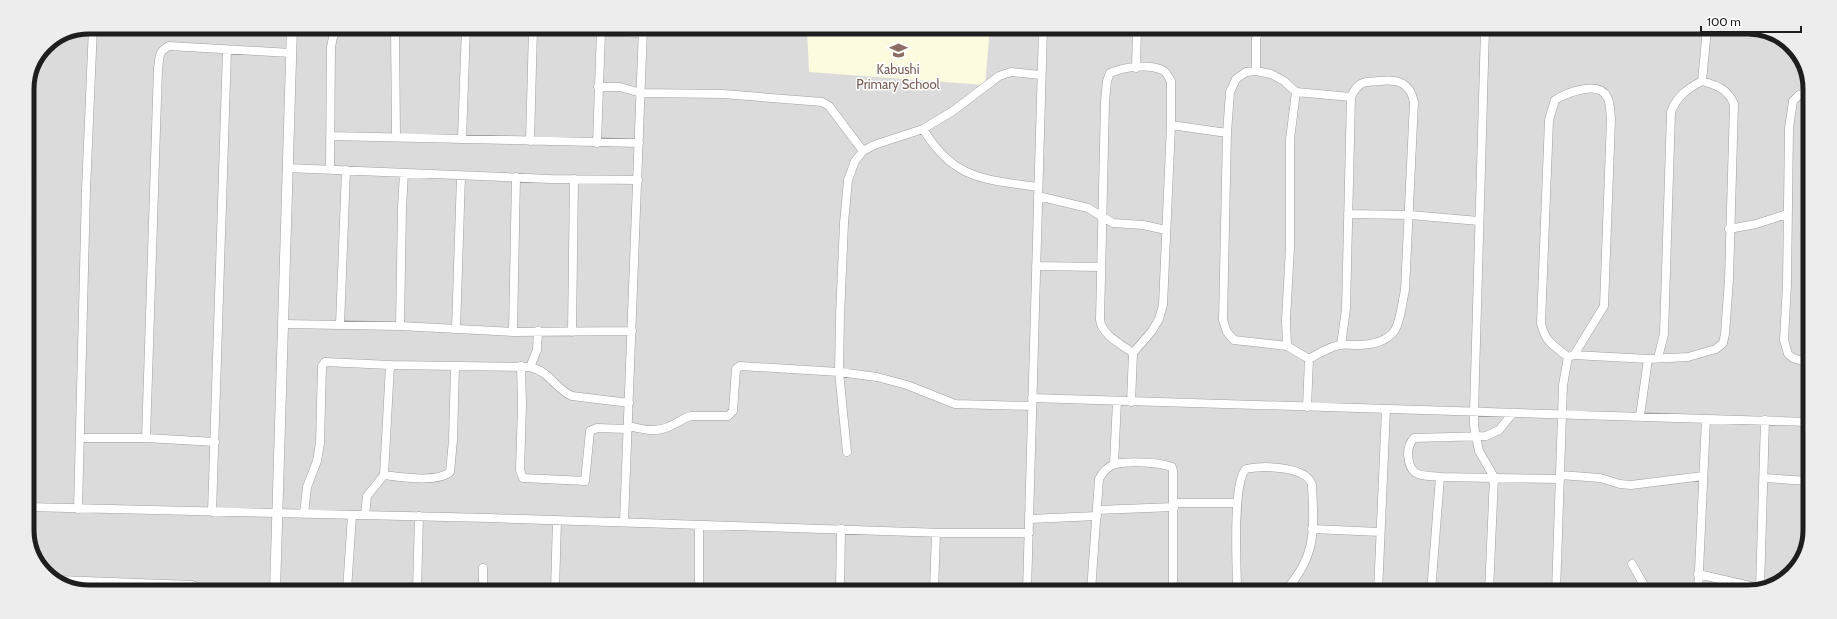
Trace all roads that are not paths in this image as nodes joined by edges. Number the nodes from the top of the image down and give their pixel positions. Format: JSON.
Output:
{"nodes":[{"id":1,"x":93,"y":34,"type":"edge"},
{"id":2,"x":292,"y":34,"type":"edge"},
{"id":3,"x":334,"y":34,"type":"edge"},
{"id":4,"x":395,"y":34,"type":"edge"},
{"id":5,"x":466,"y":34,"type":"edge"},
{"id":6,"x":533,"y":34,"type":"edge"},
{"id":7,"x":601,"y":34,"type":"edge"},
{"id":8,"x":643,"y":34,"type":"edge"},
{"id":9,"x":1043,"y":34,"type":"edge"},
{"id":10,"x":1137,"y":34,"type":"edge"},
{"id":11,"x":1257,"y":34,"type":"edge"},
{"id":12,"x":1485,"y":34,"type":"edge"},
{"id":13,"x":1707,"y":34,"type":"edge"},
{"id":14,"x":227,"y":50,"type":"junction"},
{"id":15,"x":291,"y":53,"type":"junction"},
{"id":16,"x":1136,"y":68,"type":"junction"},
{"id":17,"x":1256,"y":71,"type":"junction"},
{"id":18,"x":1040,"y":75,"type":"junction"},
{"id":19,"x":1702,"y":81,"type":"junction"},
{"id":20,"x":598,"y":87,"type":"junction"},
{"id":21,"x":1296,"y":92,"type":"junction"},
{"id":22,"x":1803,"y":93,"type":"edge"},
{"id":23,"x":641,"y":94,"type":"junction"},
{"id":24,"x":1351,"y":97,"type":"junction"},
{"id":25,"x":1171,"y":125,"type":"junction"},
{"id":26,"x":923,"y":129,"type":"junction"},
{"id":27,"x":1226,"y":132,"type":"junction"},
{"id":28,"x":330,"y":136,"type":"junction"},
{"id":29,"x":396,"y":137,"type":"junction"},
{"id":30,"x":462,"y":138,"type":"junction"},
{"id":31,"x":530,"y":141,"type":"junction"},
{"id":32,"x":597,"y":143,"type":"junction"},
{"id":33,"x":639,"y":143,"type":"junction"},
{"id":34,"x":863,"y":151,"type":"junction"},
{"id":35,"x":287,"y":168,"type":"junction"},
{"id":36,"x":330,"y":169,"type":"junction"},
{"id":37,"x":346,"y":170,"type":"junction"},
{"id":38,"x":404,"y":173,"type":"junction"},
{"id":39,"x":461,"y":176,"type":"junction"},
{"id":40,"x":516,"y":177,"type":"junction"},
{"id":41,"x":574,"y":180,"type":"junction"},
{"id":42,"x":638,"y":180,"type":"junction"},
{"id":43,"x":1038,"y":191,"type":"junction"},
{"id":44,"x":1348,"y":214,"type":"junction"},
{"id":45,"x":1787,"y":214,"type":"junction"},
{"id":46,"x":1410,"y":215,"type":"junction"},
{"id":47,"x":1102,"y":217,"type":"junction"},
{"id":48,"x":1479,"y":221,"type":"junction"},
{"id":49,"x":1729,"y":229,"type":"junction"},
{"id":50,"x":1166,"y":230,"type":"junction"},
{"id":51,"x":1036,"y":266,"type":"junction"},
{"id":52,"x":1101,"y":267,"type":"junction"},
{"id":53,"x":283,"y":324,"type":"junction"},
{"id":54,"x":340,"y":325,"type":"junction"},
{"id":55,"x":400,"y":326,"type":"junction"},
{"id":56,"x":456,"y":329,"type":"junction"},
{"id":57,"x":538,"y":331,"type":"junction"},
{"id":58,"x":632,"y":331,"type":"junction"},
{"id":59,"x":513,"y":332,"type":"junction"},
{"id":60,"x":572,"y":332,"type":"junction"},
{"id":61,"x":1341,"y":345,"type":"junction"},
{"id":62,"x":1287,"y":346,"type":"junction"},
{"id":63,"x":1133,"y":353,"type":"junction"},
{"id":64,"x":1571,"y":356,"type":"junction"},
{"id":65,"x":1658,"y":358,"type":"junction"},
{"id":66,"x":1309,"y":359,"type":"junction"},
{"id":67,"x":1648,"y":359,"type":"junction"},
{"id":68,"x":1803,"y":361,"type":"edge"},
{"id":69,"x":390,"y":365,"type":"junction"},
{"id":70,"x":455,"y":366,"type":"junction"},
{"id":71,"x":525,"y":367,"type":"junction"},
{"id":72,"x":840,"y":372,"type":"junction"},
{"id":73,"x":1117,"y":401,"type":"junction"},
{"id":74,"x":1032,"y":402,"type":"junction"},
{"id":75,"x":1130,"y":402,"type":"junction"},
{"id":76,"x":629,"y":403,"type":"junction"},
{"id":77,"x":1307,"y":407,"type":"junction"},
{"id":78,"x":1386,"y":410,"type":"junction"},
{"id":79,"x":1474,"y":412,"type":"junction"},
{"id":80,"x":1513,"y":413,"type":"junction"},
{"id":81,"x":1562,"y":415,"type":"junction"},
{"id":82,"x":1640,"y":416,"type":"junction"},
{"id":83,"x":1706,"y":419,"type":"junction"},
{"id":84,"x":1765,"y":420,"type":"junction"},
{"id":85,"x":1803,"y":422,"type":"edge"},
{"id":86,"x":628,"y":428,"type":"junction"},
{"id":87,"x":1475,"y":437,"type":"junction"},
{"id":88,"x":80,"y":438,"type":"junction"},
{"id":89,"x":146,"y":438,"type":"junction"},
{"id":90,"x":214,"y":442,"type":"junction"},
{"id":91,"x":847,"y":452,"type":"dead end"},
{"id":92,"x":1114,"y":464,"type":"junction"},
{"id":93,"x":384,"y":475,"type":"junction"},
{"id":94,"x":1703,"y":476,"type":"junction"},
{"id":95,"x":1440,"y":477,"type":"junction"},
{"id":96,"x":1494,"y":477,"type":"junction"},
{"id":97,"x":1560,"y":477,"type":"junction"},
{"id":98,"x":1764,"y":478,"type":"junction"},
{"id":99,"x":1803,"y":481,"type":"edge"},
{"id":100,"x":1237,"y":503,"type":"junction"},
{"id":101,"x":1174,"y":505,"type":"junction"},
{"id":102,"x":34,"y":507,"type":"edge"},
{"id":103,"x":78,"y":509,"type":"junction"},
{"id":104,"x":212,"y":512,"type":"junction"},
{"id":105,"x":1097,"y":513,"type":"junction"},
{"id":106,"x":278,"y":514,"type":"junction"},
{"id":107,"x":304,"y":514,"type":"junction"},
{"id":108,"x":352,"y":515,"type":"junction"},
{"id":109,"x":365,"y":515,"type":"junction"},
{"id":110,"x":419,"y":516,"type":"junction"},
{"id":111,"x":1030,"y":519,"type":"junction"},
{"id":112,"x":557,"y":520,"type":"junction"},
{"id":113,"x":624,"y":522,"type":"junction"},
{"id":114,"x":699,"y":525,"type":"junction"},
{"id":115,"x":841,"y":529,"type":"junction"},
{"id":116,"x":1312,"y":529,"type":"junction"},
{"id":117,"x":1380,"y":532,"type":"junction"},
{"id":118,"x":936,"y":533,"type":"junction"},
{"id":119,"x":1029,"y":533,"type":"junction"},
{"id":120,"x":1632,"y":564,"type":"dead end"},
{"id":121,"x":484,"y":568,"type":"dead end"},
{"id":122,"x":1698,"y":574,"type":"junction"},
{"id":123,"x":70,"y":581,"type":"edge"},
{"id":124,"x":1760,"y":584,"type":"edge"},
{"id":125,"x":128,"y":585,"type":"edge"},
{"id":126,"x":275,"y":585,"type":"edge"},
{"id":127,"x":347,"y":585,"type":"edge"},
{"id":128,"x":417,"y":585,"type":"edge"},
{"id":129,"x":482,"y":585,"type":"edge"},
{"id":130,"x":555,"y":585,"type":"edge"},
{"id":131,"x":699,"y":585,"type":"edge"},
{"id":132,"x":840,"y":585,"type":"edge"},
{"id":133,"x":934,"y":585,"type":"edge"},
{"id":134,"x":1027,"y":585,"type":"edge"},
{"id":135,"x":1091,"y":585,"type":"edge"},
{"id":136,"x":1173,"y":585,"type":"edge"},
{"id":137,"x":1237,"y":585,"type":"edge"},
{"id":138,"x":1291,"y":585,"type":"edge"},
{"id":139,"x":1378,"y":585,"type":"edge"},
{"id":140,"x":1432,"y":585,"type":"edge"},
{"id":141,"x":1489,"y":585,"type":"edge"},
{"id":142,"x":1556,"y":585,"type":"edge"},
{"id":143,"x":1644,"y":585,"type":"edge"},
{"id":144,"x":1698,"y":585,"type":"edge"},
{"id":145,"x":1747,"y":585,"type":"edge"}],
"edges":[{"from":1,"to":88,"type":"street"},
{"from":2,"to":15,"type":"street"},
{"from":3,"to":28,"type":"street"},
{"from":4,"to":29,"type":"street"},
{"from":5,"to":30,"type":"street"},
{"from":6,"to":31,"type":"street"},
{"from":7,"to":20,"type":"street"},
{"from":8,"to":23,"type":"street"},
{"from":9,"to":18,"type":"street"},
{"from":10,"to":16,"type":"street"},
{"from":11,"to":17,"type":"street"},
{"from":12,"to":48,"type":"street"},
{"from":13,"to":19,"type":"street"},
{"from":14,"to":15,"type":"street"},
{"from":14,"to":89,"type":"street"},
{"from":14,"to":90,"type":"street"},
{"from":15,"to":35,"type":"street"},
{"from":16,"to":25,"type":"street"},
{"from":16,"to":47,"type":"street"},
{"from":17,"to":21,"type":"street"},
{"from":17,"to":27,"type":"street"},
{"from":18,"to":26,"type":"street"},
{"from":18,"to":43,"type":"street"},
{"from":19,"to":49,"type":"street"},
{"from":19,"to":65,"type":"street"},
{"from":20,"to":23,"type":"street"},
{"from":20,"to":32,"type":"street"},
{"from":21,"to":24,"type":"street"},
{"from":21,"to":62,"type":"street"},
{"from":22,"to":45,"type":"street"},
{"from":23,"to":33,"type":"street"},
{"from":23,"to":34,"type":"street"},
{"from":24,"to":44,"type":"street"},
{"from":24,"to":46,"type":"street"},
{"from":25,"to":27,"type":"street"},
{"from":25,"to":50,"type":"street"},
{"from":26,"to":34,"type":"street"},
{"from":26,"to":43,"type":"street"},
{"from":27,"to":62,"type":"street"},
{"from":28,"to":29,"type":"street"},
{"from":28,"to":36,"type":"street"},
{"from":29,"to":30,"type":"street"},
{"from":30,"to":31,"type":"street"},
{"from":31,"to":32,"type":"street"},
{"from":32,"to":33,"type":"street"},
{"from":33,"to":42,"type":"street"},
{"from":34,"to":72,"type":"street"},
{"from":35,"to":36,"type":"street"},
{"from":35,"to":53,"type":"street"},
{"from":36,"to":37,"type":"street"},
{"from":37,"to":38,"type":"street"},
{"from":37,"to":54,"type":"street"},
{"from":38,"to":39,"type":"street"},
{"from":38,"to":55,"type":"street"},
{"from":39,"to":40,"type":"street"},
{"from":39,"to":56,"type":"street"},
{"from":40,"to":41,"type":"street"},
{"from":40,"to":59,"type":"street"},
{"from":41,"to":42,"type":"street"},
{"from":41,"to":60,"type":"street"},
{"from":42,"to":58,"type":"street"},
{"from":43,"to":47,"type":"street"},
{"from":43,"to":51,"type":"street"},
{"from":44,"to":46,"type":"street"},
{"from":44,"to":61,"type":"street"},
{"from":45,"to":49,"type":"street"},
{"from":45,"to":68,"type":"street"},
{"from":46,"to":48,"type":"street"},
{"from":46,"to":61,"type":"street"},
{"from":47,"to":50,"type":"street"},
{"from":47,"to":52,"type":"street"},
{"from":48,"to":79,"type":"street"},
{"from":49,"to":65,"type":"street"},
{"from":50,"to":63,"type":"street"},
{"from":51,"to":52,"type":"street"},
{"from":51,"to":74,"type":"street"},
{"from":52,"to":63,"type":"street"},
{"from":53,"to":54,"type":"street"},
{"from":53,"to":106,"type":"street"},
{"from":54,"to":55,"type":"street"},
{"from":55,"to":56,"type":"street"},
{"from":56,"to":59,"type":"street"},
{"from":57,"to":59,"type":"street"},
{"from":57,"to":60,"type":"street"},
{"from":57,"to":71,"type":"street"},
{"from":58,"to":60,"type":"street"},
{"from":58,"to":76,"type":"street"},
{"from":61,"to":66,"type":"street"},
{"from":62,"to":66,"type":"street"},
{"from":63,"to":75,"type":"street"},
{"from":64,"to":64,"type":"street"},
{"from":64,"to":67,"type":"street"},
{"from":64,"to":81,"type":"street"},
{"from":65,"to":67,"type":"street"},
{"from":66,"to":77,"type":"street"},
{"from":67,"to":82,"type":"street"},
{"from":69,"to":70,"type":"street"},
{"from":69,"to":93,"type":"street"},
{"from":69,"to":107,"type":"street"},
{"from":70,"to":71,"type":"street"},
{"from":70,"to":93,"type":"street"},
{"from":71,"to":76,"type":"street"},
{"from":71,"to":86,"type":"street"},
{"from":72,"to":74,"type":"street"},
{"from":72,"to":86,"type":"street"},
{"from":72,"to":91,"type":"street"},
{"from":73,"to":74,"type":"street"},
{"from":73,"to":75,"type":"street"},
{"from":73,"to":92,"type":"street"},
{"from":74,"to":111,"type":"street"},
{"from":75,"to":77,"type":"street"},
{"from":76,"to":86,"type":"street"},
{"from":77,"to":78,"type":"street"},
{"from":78,"to":79,"type":"street"},
{"from":78,"to":117,"type":"street"},
{"from":79,"to":80,"type":"street"},
{"from":79,"to":87,"type":"street"},
{"from":80,"to":81,"type":"street"},
{"from":80,"to":87,"type":"street"},
{"from":81,"to":82,"type":"street"},
{"from":81,"to":97,"type":"street"},
{"from":82,"to":83,"type":"street"},
{"from":83,"to":84,"type":"street"},
{"from":83,"to":94,"type":"street"},
{"from":84,"to":85,"type":"street"},
{"from":84,"to":98,"type":"street"},
{"from":86,"to":113,"type":"street"},
{"from":87,"to":95,"type":"street"},
{"from":87,"to":96,"type":"street"},
{"from":88,"to":89,"type":"street"},
{"from":88,"to":103,"type":"street"},
{"from":89,"to":90,"type":"street"},
{"from":90,"to":104,"type":"street"},
{"from":92,"to":101,"type":"street"},
{"from":92,"to":105,"type":"street"},
{"from":93,"to":109,"type":"street"},
{"from":94,"to":97,"type":"street"},
{"from":94,"to":122,"type":"street"},
{"from":95,"to":96,"type":"street"},
{"from":95,"to":140,"type":"street"},
{"from":96,"to":97,"type":"street"},
{"from":96,"to":141,"type":"street"},
{"from":97,"to":142,"type":"street"},
{"from":98,"to":99,"type":"street"},
{"from":98,"to":124,"type":"street"},
{"from":100,"to":101,"type":"street"},
{"from":100,"to":116,"type":"street"},
{"from":100,"to":137,"type":"street"},
{"from":101,"to":105,"type":"street"},
{"from":101,"to":136,"type":"street"},
{"from":102,"to":103,"type":"street"},
{"from":103,"to":104,"type":"street"},
{"from":104,"to":106,"type":"street"},
{"from":105,"to":111,"type":"street"},
{"from":105,"to":135,"type":"street"},
{"from":106,"to":107,"type":"street"},
{"from":106,"to":126,"type":"street"},
{"from":107,"to":108,"type":"street"},
{"from":108,"to":109,"type":"street"},
{"from":108,"to":127,"type":"street"},
{"from":109,"to":110,"type":"street"},
{"from":110,"to":112,"type":"street"},
{"from":110,"to":128,"type":"street"},
{"from":111,"to":119,"type":"street"},
{"from":112,"to":113,"type":"street"},
{"from":112,"to":130,"type":"street"},
{"from":113,"to":114,"type":"street"},
{"from":114,"to":115,"type":"street"},
{"from":114,"to":131,"type":"street"},
{"from":115,"to":118,"type":"street"},
{"from":115,"to":132,"type":"street"},
{"from":116,"to":117,"type":"street"},
{"from":116,"to":138,"type":"street"},
{"from":117,"to":139,"type":"street"},
{"from":118,"to":119,"type":"street"},
{"from":118,"to":133,"type":"street"},
{"from":119,"to":134,"type":"street"},
{"from":120,"to":143,"type":"street"},
{"from":121,"to":129,"type":"street"},
{"from":122,"to":144,"type":"street"},
{"from":122,"to":145,"type":"street"},
{"from":123,"to":125,"type":"street"}]}
